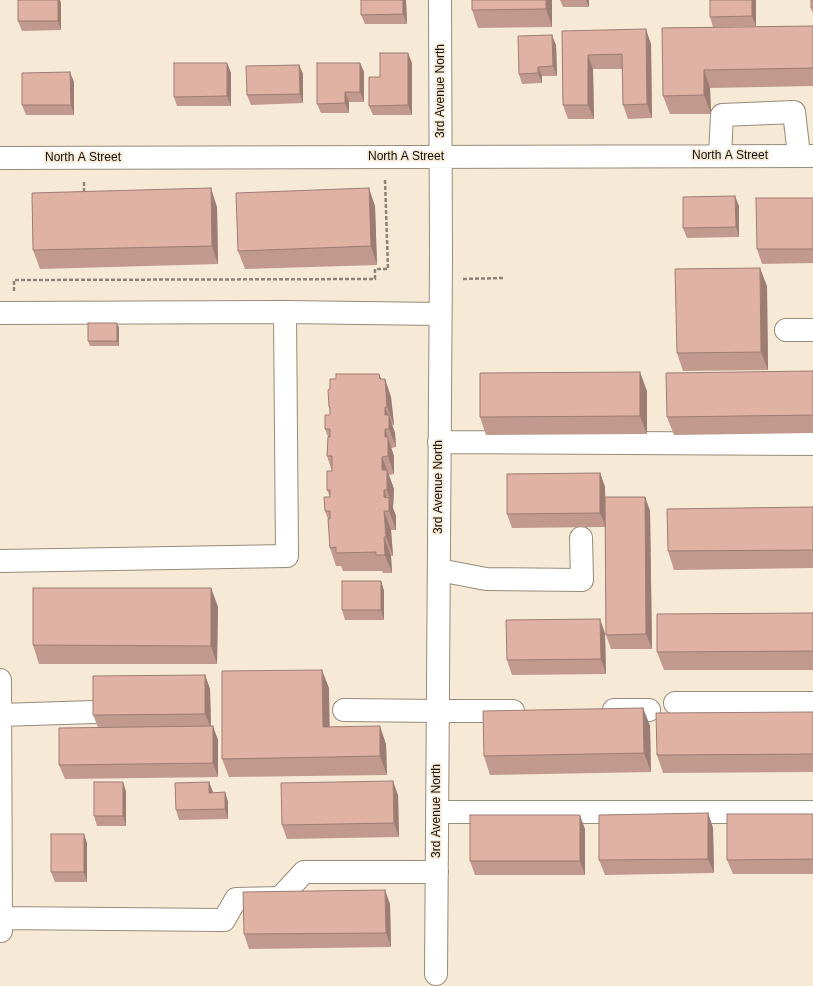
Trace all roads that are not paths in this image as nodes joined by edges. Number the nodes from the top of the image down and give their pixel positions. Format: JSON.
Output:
{"nodes":[{"id":1,"x":440,"y":0,"type":"edge"},
{"id":2,"x":720,"y":156,"type":"junction"},
{"id":3,"x":806,"y":156,"type":"edge"},
{"id":4,"x":441,"y":157,"type":"junction"},
{"id":5,"x":0,"y":158,"type":"edge"},
{"id":6,"x":7,"y":312,"type":"edge"},
{"id":7,"x":285,"y":312,"type":"junction"},
{"id":8,"x":440,"y":314,"type":"junction"},
{"id":9,"x":786,"y":330,"type":"dead end"},
{"id":10,"x":813,"y":330,"type":"edge"},
{"id":11,"x":440,"y":442,"type":"junction"},
{"id":12,"x":813,"y":444,"type":"edge"},
{"id":13,"x":582,"y":538,"type":"dead end"},
{"id":14,"x":0,"y":561,"type":"edge"},
{"id":15,"x":439,"y":570,"type":"junction"},
{"id":16,"x":0,"y":680,"type":"edge"},
{"id":17,"x":675,"y":703,"type":"dead end"},
{"id":18,"x":813,"y":703,"type":"edge"},
{"id":19,"x":344,"y":710,"type":"dead end"},
{"id":20,"x":593,"y":710,"type":"edge"},
{"id":21,"x":649,"y":710,"type":"dead end"},
{"id":22,"x":438,"y":711,"type":"junction"},
{"id":23,"x":529,"y":711,"type":"edge"},
{"id":24,"x":94,"y":712,"type":"edge"},
{"id":25,"x":0,"y":715,"type":"edge"},
{"id":26,"x":437,"y":812,"type":"junction"},
{"id":27,"x":813,"y":812,"type":"edge"},
{"id":28,"x":0,"y":813,"type":"edge"},
{"id":29,"x":437,"y":872,"type":"junction"},
{"id":30,"x":1,"y":925,"type":"edge"},
{"id":31,"x":436,"y":974,"type":"dead end"}],
"edges":[{"from":1,"to":4,"type":"street","name":"3rd Avenue North"},
{"from":2,"to":3,"type":"street","name":"North A Street"},
{"from":2,"to":3,"type":"street"},
{"from":2,"to":4,"type":"street","name":"North A Street"},
{"from":4,"to":5,"type":"street","name":"North A Street"},
{"from":4,"to":8,"type":"street","name":"3rd Avenue North"},
{"from":6,"to":7,"type":"street"},
{"from":7,"to":8,"type":"street"},
{"from":7,"to":14,"type":"street"},
{"from":8,"to":11,"type":"street","name":"3rd Avenue North"},
{"from":9,"to":10,"type":"street"},
{"from":11,"to":12,"type":"street"},
{"from":11,"to":15,"type":"street","name":"3rd Avenue North"},
{"from":13,"to":15,"type":"street"},
{"from":15,"to":22,"type":"street","name":"3rd Avenue North"},
{"from":16,"to":25,"type":"street"},
{"from":17,"to":18,"type":"street"},
{"from":19,"to":22,"type":"street"},
{"from":20,"to":21,"type":"street"},
{"from":22,"to":23,"type":"street"},
{"from":22,"to":26,"type":"street","name":"3rd Avenue North"},
{"from":24,"to":25,"type":"street"},
{"from":25,"to":28,"type":"street"},
{"from":26,"to":27,"type":"street"},
{"from":26,"to":29,"type":"street","name":"3rd Avenue North"},
{"from":28,"to":30,"type":"street"},
{"from":29,"to":30,"type":"street"},
{"from":29,"to":31,"type":"street","name":"3rd Avenue North"}]}
